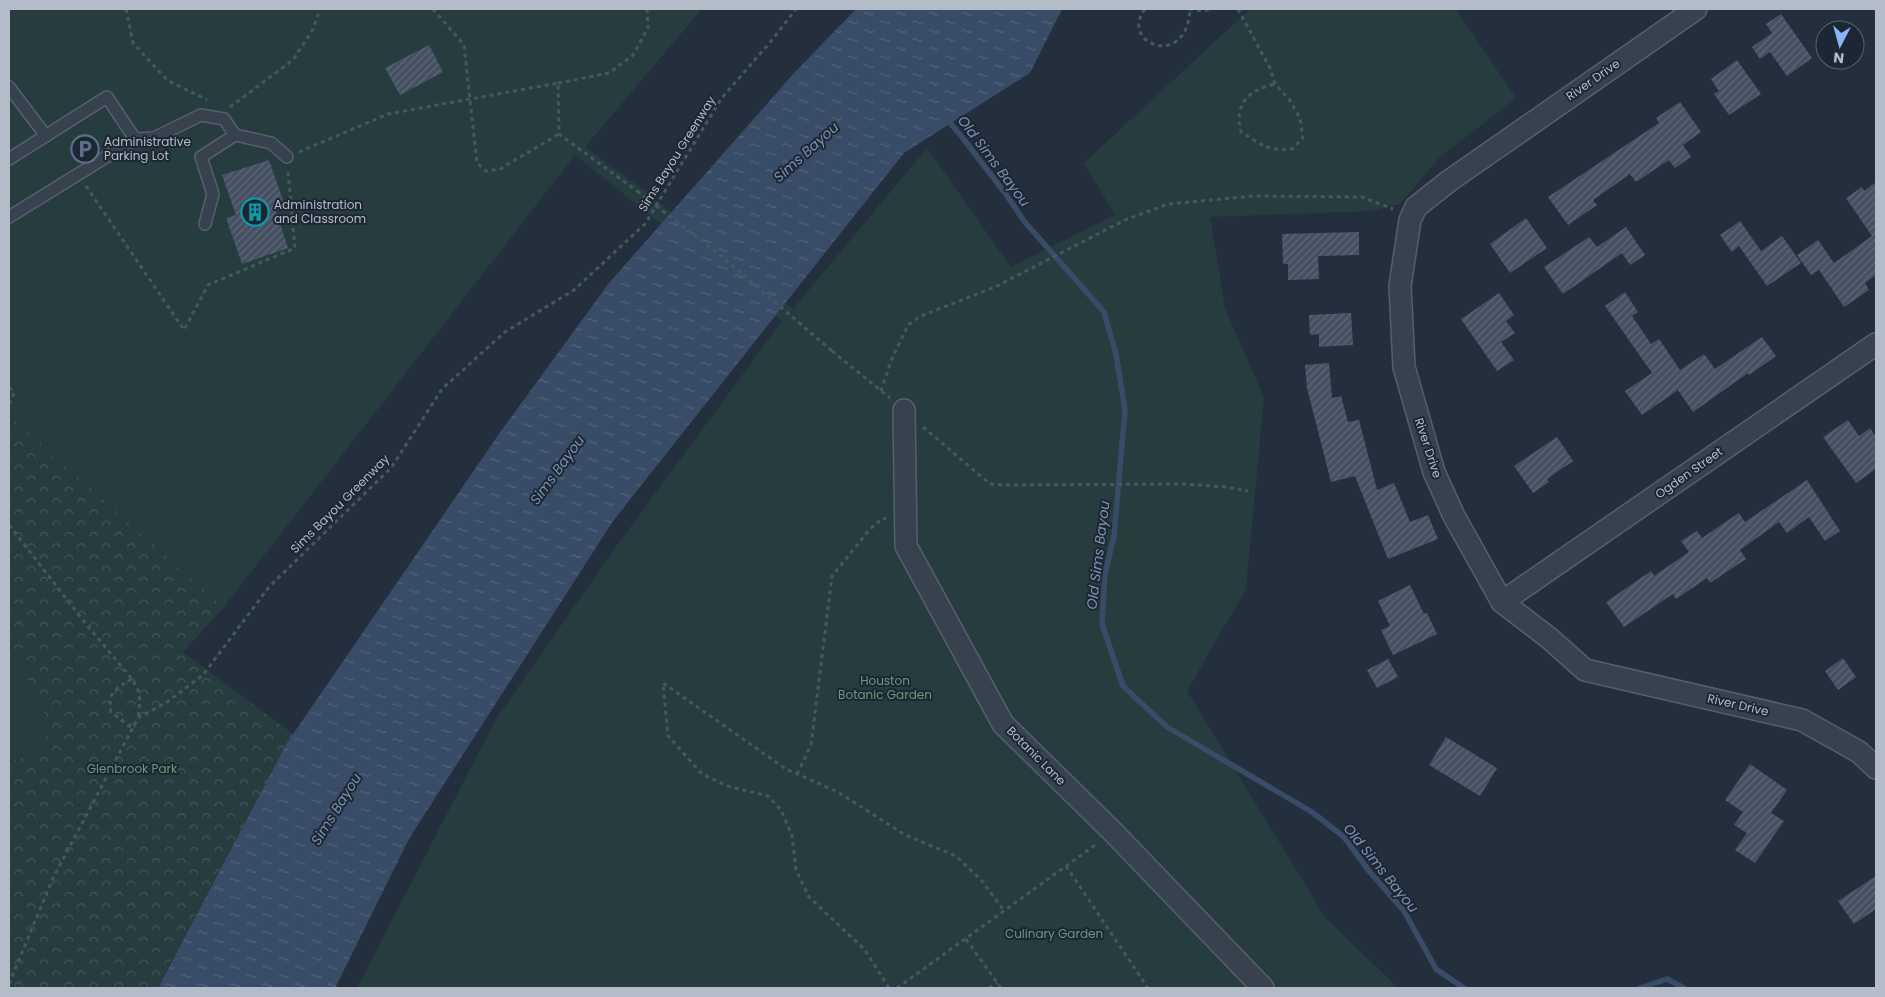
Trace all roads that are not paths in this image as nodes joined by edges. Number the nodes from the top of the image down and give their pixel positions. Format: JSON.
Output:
{"nodes":[{"id":1,"x":1696,"y":9,"type":"edge"},
{"id":2,"x":9,"y":88,"type":"edge"},
{"id":3,"x":235,"y":135,"type":"junction"},
{"id":4,"x":46,"y":136,"type":"junction"},
{"id":5,"x":134,"y":139,"type":"junction"},
{"id":6,"x":287,"y":157,"type":"road end"},
{"id":7,"x":9,"y":159,"type":"edge"},
{"id":8,"x":9,"y":216,"type":"edge"},
{"id":9,"x":205,"y":224,"type":"dead end"},
{"id":10,"x":1876,"y":344,"type":"edge"},
{"id":11,"x":904,"y":410,"type":"dead end"},
{"id":12,"x":1502,"y":602,"type":"junction"},
{"id":13,"x":1876,"y":768,"type":"edge"},
{"id":14,"x":1263,"y":988,"type":"edge"}],
"edges":[{"from":1,"to":12,"type":"street","name":"River Drive"},
{"from":2,"to":4,"type":"lane"},
{"from":3,"to":5,"type":"lane"},
{"from":3,"to":6,"type":"lane"},
{"from":3,"to":9,"type":"lane"},
{"from":4,"to":5,"type":"lane"},
{"from":4,"to":7,"type":"lane"},
{"from":5,"to":8,"type":"lane"},
{"from":10,"to":12,"type":"street","name":"Ogden Street"},
{"from":11,"to":14,"type":"street","name":"Botanic Lane"},
{"from":12,"to":13,"type":"street","name":"River Drive"}]}
